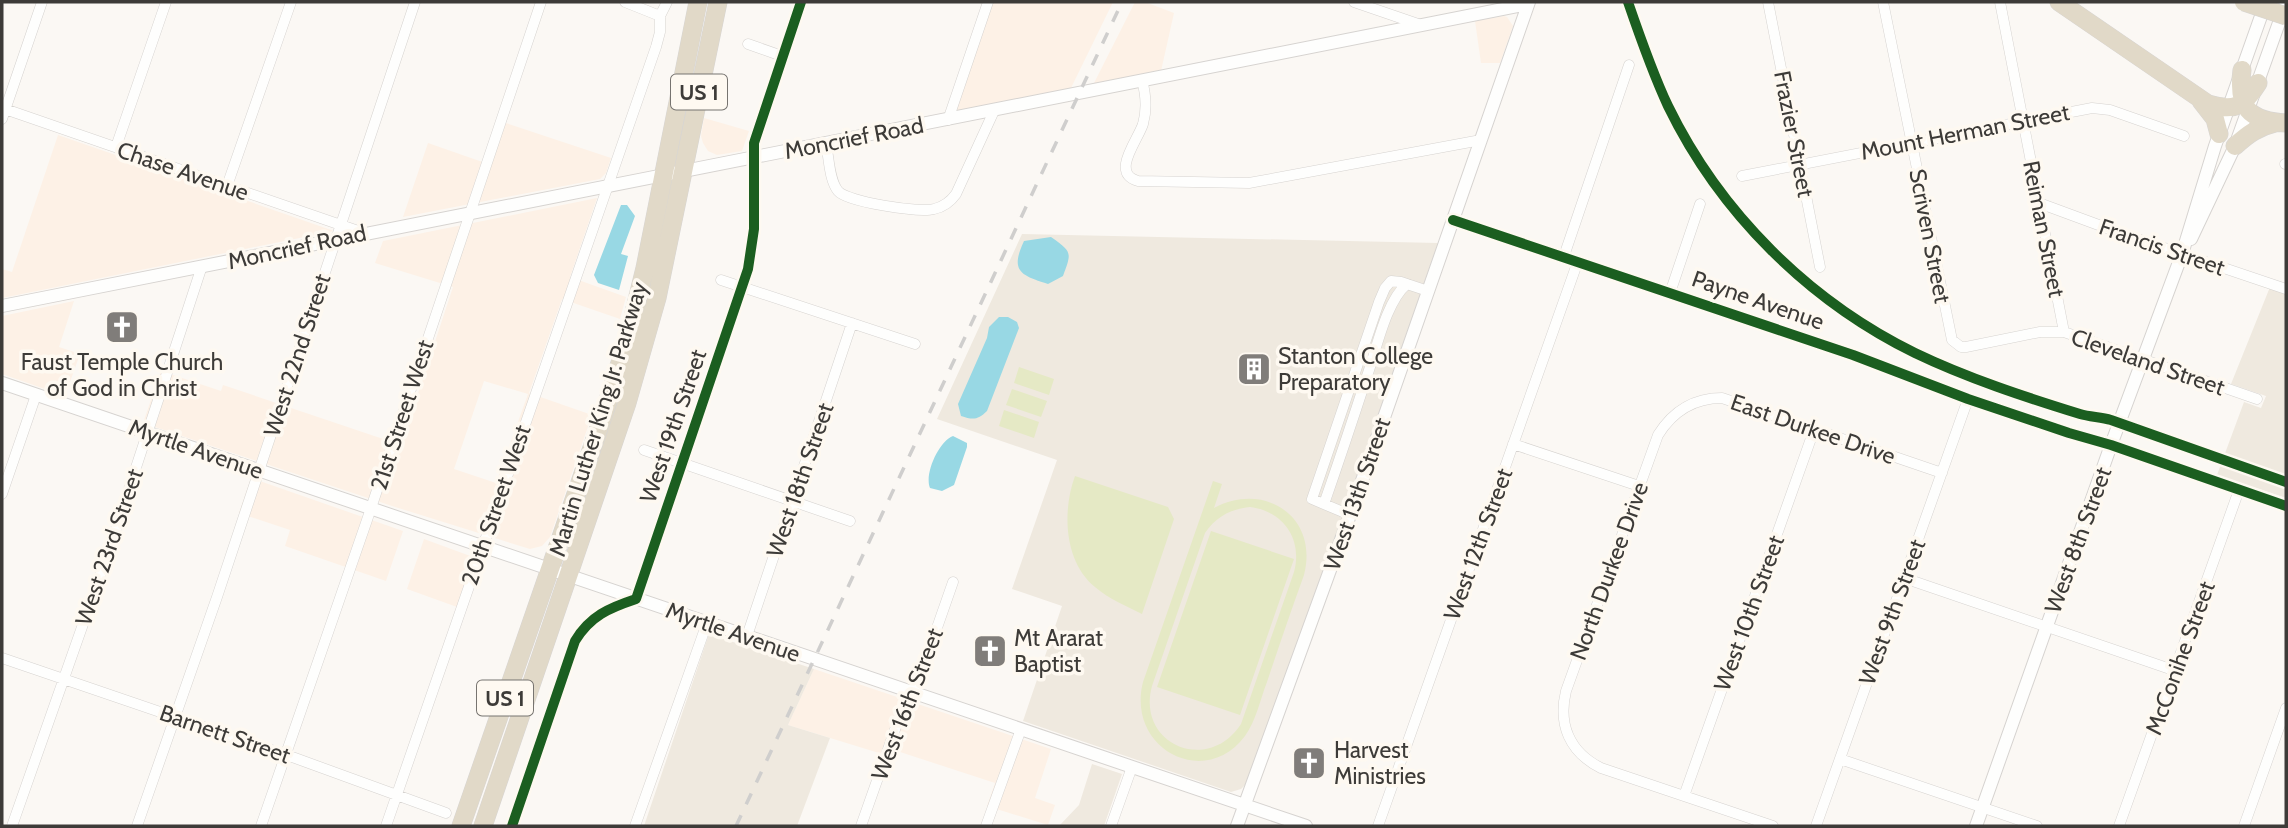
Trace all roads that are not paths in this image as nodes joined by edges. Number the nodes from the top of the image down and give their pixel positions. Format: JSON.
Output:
{"nodes":[{"id":1,"x":42,"y":2,"type":"edge"},
{"id":2,"x":166,"y":2,"type":"edge"},
{"id":3,"x":290,"y":2,"type":"edge"},
{"id":4,"x":415,"y":2,"type":"edge"},
{"id":5,"x":541,"y":2,"type":"edge"},
{"id":6,"x":625,"y":2,"type":"edge"},
{"id":7,"x":667,"y":2,"type":"edge"},
{"id":8,"x":698,"y":2,"type":"edge"},
{"id":9,"x":801,"y":2,"type":"edge"},
{"id":10,"x":988,"y":2,"type":"edge"},
{"id":11,"x":1354,"y":2,"type":"edge"},
{"id":12,"x":1768,"y":2,"type":"edge"},
{"id":13,"x":1883,"y":2,"type":"edge"},
{"id":14,"x":2000,"y":2,"type":"edge"},
{"id":15,"x":2059,"y":2,"type":"edge"},
{"id":16,"x":2244,"y":2,"type":"edge"},
{"id":17,"x":2266,"y":2,"type":"edge"},
{"id":18,"x":1533,"y":3,"type":"edge"},
{"id":19,"x":2286,"y":3,"type":"edge"},
{"id":20,"x":718,"y":5,"type":"edge"},
{"id":21,"x":660,"y":16,"type":"junction"},
{"id":22,"x":2286,"y":16,"type":"edge"},
{"id":23,"x":1422,"y":25,"type":"junction"},
{"id":24,"x":748,"y":44,"type":"dead end"},
{"id":25,"x":782,"y":56,"type":"junction"},
{"id":26,"x":1629,"y":65,"type":"dead end"},
{"id":27,"x":2242,"y":69,"type":"joint"},
{"id":28,"x":1142,"y":80,"type":"junction"},
{"id":29,"x":2258,"y":83,"type":"joint"},
{"id":30,"x":2199,"y":99,"type":"junction"},
{"id":31,"x":2240,"y":107,"type":"junction"},
{"id":32,"x":993,"y":111,"type":"junction"},
{"id":33,"x":3,"y":112,"type":"edge"},
{"id":34,"x":948,"y":120,"type":"junction"},
{"id":35,"x":2023,"y":121,"type":"junction"},
{"id":36,"x":2280,"y":123,"type":"edge"},
{"id":37,"x":2219,"y":134,"type":"junction"},
{"id":38,"x":2184,"y":136,"type":"dead end"},
{"id":39,"x":1481,"y":140,"type":"junction"},
{"id":40,"x":1911,"y":143,"type":"junction"},
{"id":41,"x":826,"y":144,"type":"junction"},
{"id":42,"x":2235,"y":146,"type":"junction"},
{"id":43,"x":116,"y":147,"type":"junction"},
{"id":44,"x":752,"y":158,"type":"junction"},
{"id":45,"x":1800,"y":165,"type":"junction"},
{"id":46,"x":683,"y":172,"type":"junction"},
{"id":47,"x":664,"y":176,"type":"junction"},
{"id":48,"x":1742,"y":176,"type":"dead end"},
{"id":49,"x":227,"y":186,"type":"junction"},
{"id":50,"x":609,"y":186,"type":"junction"},
{"id":51,"x":2039,"y":203,"type":"junction"},
{"id":52,"x":1700,"y":204,"type":"dead end"},
{"id":53,"x":470,"y":212,"type":"junction"},
{"id":54,"x":1453,"y":220,"type":"junction"},
{"id":55,"x":339,"y":226,"type":"junction"},
{"id":56,"x":365,"y":233,"type":"junction"},
{"id":57,"x":335,"y":240,"type":"junction"},
{"id":58,"x":2182,"y":254,"type":"junction"},
{"id":59,"x":1564,"y":256,"type":"junction"},
{"id":60,"x":1578,"y":261,"type":"junction"},
{"id":61,"x":202,"y":267,"type":"junction"},
{"id":62,"x":1820,"y":267,"type":"dead end"},
{"id":63,"x":721,"y":280,"type":"dead end"},
{"id":64,"x":743,"y":287,"type":"junction"},
{"id":65,"x":2286,"y":289,"type":"edge"},
{"id":66,"x":1429,"y":291,"type":"junction"},
{"id":67,"x":1670,"y":293,"type":"junction"},
{"id":68,"x":2,"y":306,"type":"edge"},
{"id":69,"x":852,"y":323,"type":"junction"},
{"id":70,"x":2064,"y":332,"type":"junction"},
{"id":71,"x":915,"y":344,"type":"dead end"},
{"id":72,"x":1956,"y":344,"type":"joint"},
{"id":73,"x":2144,"y":360,"type":"junction"},
{"id":74,"x":2,"y":383,"type":"edge"},
{"id":75,"x":36,"y":395,"type":"junction"},
{"id":76,"x":1968,"y":399,"type":"junction"},
{"id":77,"x":2257,"y":399,"type":"dead end"},
{"id":78,"x":1684,"y":407,"type":"joint"},
{"id":79,"x":1814,"y":430,"type":"junction"},
{"id":80,"x":148,"y":433,"type":"junction"},
{"id":81,"x":1513,"y":444,"type":"junction"},
{"id":82,"x":2111,"y":445,"type":"junction"},
{"id":83,"x":644,"y":450,"type":"dead end"},
{"id":84,"x":683,"y":463,"type":"junction"},
{"id":85,"x":259,"y":470,"type":"junction"},
{"id":86,"x":1942,"y":473,"type":"junction"},
{"id":87,"x":1639,"y":486,"type":"junction"},
{"id":88,"x":2239,"y":490,"type":"junction"},
{"id":89,"x":2,"y":494,"type":"edge"},
{"id":90,"x":793,"y":501,"type":"junction"},
{"id":91,"x":2286,"y":506,"type":"edge"},
{"id":92,"x":371,"y":509,"type":"junction"},
{"id":93,"x":1350,"y":515,"type":"junction"},
{"id":94,"x":850,"y":521,"type":"dead end"},
{"id":95,"x":482,"y":547,"type":"junction"},
{"id":96,"x":550,"y":570,"type":"junction"},
{"id":97,"x":569,"y":577,"type":"junction"},
{"id":98,"x":1904,"y":578,"type":"junction"},
{"id":99,"x":953,"y":582,"type":"dead end"},
{"id":100,"x":636,"y":599,"type":"junction"},
{"id":101,"x":707,"y":622,"type":"junction"},
{"id":102,"x":2047,"y":626,"type":"junction"},
{"id":103,"x":747,"y":636,"type":"junction"},
{"id":104,"x":2,"y":658,"type":"edge"},
{"id":105,"x":2175,"y":671,"type":"junction"},
{"id":106,"x":64,"y":679,"type":"junction"},
{"id":107,"x":913,"y":692,"type":"junction"},
{"id":108,"x":2286,"y":708,"type":"edge"},
{"id":109,"x":174,"y":717,"type":"junction"},
{"id":110,"x":1021,"y":730,"type":"junction"},
{"id":111,"x":286,"y":755,"type":"junction"},
{"id":112,"x":1840,"y":759,"type":"junction"},
{"id":113,"x":1132,"y":767,"type":"junction"},
{"id":114,"x":397,"y":794,"type":"junction"},
{"id":115,"x":1684,"y":796,"type":"junction"},
{"id":116,"x":1245,"y":806,"type":"junction"},
{"id":117,"x":1982,"y":808,"type":"junction"},
{"id":118,"x":446,"y":813,"type":"dead end"},
{"id":119,"x":12,"y":826,"type":"edge"},
{"id":120,"x":137,"y":826,"type":"edge"},
{"id":121,"x":261,"y":826,"type":"edge"},
{"id":122,"x":386,"y":826,"type":"edge"},
{"id":123,"x":461,"y":826,"type":"edge"},
{"id":124,"x":483,"y":826,"type":"edge"},
{"id":125,"x":512,"y":826,"type":"edge"},
{"id":126,"x":635,"y":826,"type":"edge"},
{"id":127,"x":861,"y":826,"type":"edge"},
{"id":128,"x":986,"y":826,"type":"edge"},
{"id":129,"x":1111,"y":826,"type":"edge"},
{"id":130,"x":1237,"y":826,"type":"edge"},
{"id":131,"x":1306,"y":826,"type":"edge"},
{"id":132,"x":1378,"y":826,"type":"edge"},
{"id":133,"x":1773,"y":826,"type":"edge"},
{"id":134,"x":1816,"y":826,"type":"edge"},
{"id":135,"x":1976,"y":826,"type":"edge"},
{"id":136,"x":2037,"y":826,"type":"edge"},
{"id":137,"x":2119,"y":826,"type":"edge"},
{"id":138,"x":2244,"y":826,"type":"edge"}],
"edges":[{"from":1,"to":33,"type":"street"},
{"from":2,"to":43,"type":"street"},
{"from":3,"to":49,"type":"street"},
{"from":4,"to":55,"type":"street","name":"West 22nd Street"},
{"from":5,"to":53,"type":"street","name":"21st Street West"},
{"from":6,"to":21,"type":"street"},
{"from":7,"to":21,"type":"street","name":"20th Street West"},
{"from":8,"to":47,"type":"highway","name":"Martin Luther King Jr. Parkway","number":"US 1"},
{"from":9,"to":25,"type":"street","name":"West 19th Street"},
{"from":10,"to":34,"type":"street"},
{"from":11,"to":23,"type":"street"},
{"from":12,"to":45,"type":"street","name":"Frazier Street"},
{"from":13,"to":40,"type":"street","name":"Scriven Street"},
{"from":14,"to":35,"type":"street","name":"Reiman Street"},
{"from":15,"to":30,"type":"highway"},
{"from":16,"to":22,"type":"highway","bridge":true},
{"from":17,"to":27,"type":"main road"},
{"from":18,"to":23,"type":"main road","name":"Moncrief Road"},
{"from":18,"to":39,"type":"main road","name":"West 13th Street"},
{"from":19,"to":29,"type":"main road"},
{"from":20,"to":46,"type":"highway","name":"Martin Luther King Jr. Parkway","number":"US 1"},
{"from":21,"to":50,"type":"street","name":"20th Street West"},
{"from":23,"to":28,"type":"main road","name":"Moncrief Road"},
{"from":24,"to":25,"type":"street"},
{"from":25,"to":44,"type":"street","name":"West 19th Street"},
{"from":26,"to":59,"type":"street"},
{"from":27,"to":31,"type":"highway"},
{"from":28,"to":32,"type":"main road","name":"Moncrief Road"},
{"from":28,"to":39,"type":"street"},
{"from":29,"to":31,"type":"highway"},
{"from":30,"to":31,"type":"highway"},
{"from":30,"to":37,"type":"highway"},
{"from":31,"to":36,"type":"highway"},
{"from":31,"to":37,"type":"main road","name":"West 8th Street"},
{"from":31,"to":42,"type":"main road","name":"West 8th Street"},
{"from":32,"to":34,"type":"main road","name":"Moncrief Road"},
{"from":32,"to":41,"type":"street"},
{"from":33,"to":43,"type":"street","name":"Chase Avenue"},
{"from":34,"to":41,"type":"main road","name":"Moncrief Road"},
{"from":35,"to":38,"type":"street","name":"Mount Herman Street"},
{"from":35,"to":40,"type":"street","name":"Mount Herman Street"},
{"from":35,"to":51,"type":"street","name":"Reiman Street"},
{"from":36,"to":42,"type":"highway"},
{"from":37,"to":58,"type":"main road","name":"West 8th Street"},
{"from":39,"to":54,"type":"main road","name":"West 13th Street"},
{"from":40,"to":45,"type":"street","name":"Mount Herman Street"},
{"from":40,"to":72,"type":"street","name":"Scriven Street"},
{"from":41,"to":44,"type":"main road","name":"Moncrief Road"},
{"from":42,"to":58,"type":"main road","name":"West 8th Street"},
{"from":43,"to":49,"type":"street","name":"Chase Avenue"},
{"from":44,"to":46,"type":"main road","name":"Moncrief Road"},
{"from":44,"to":64,"type":"street","name":"West 19th Street"},
{"from":45,"to":48,"type":"street","name":"Mount Herman Street"},
{"from":45,"to":62,"type":"street","name":"Frazier Street"},
{"from":46,"to":47,"type":"main road","name":"Moncrief Road"},
{"from":46,"to":97,"type":"highway","name":"Martin Luther King Jr. Parkway","number":"US 1"},
{"from":47,"to":50,"type":"main road","name":"Moncrief Road"},
{"from":47,"to":96,"type":"highway","name":"Martin Luther King Jr. Parkway","number":"US 1"},
{"from":49,"to":55,"type":"street","name":"Chase Avenue"},
{"from":50,"to":53,"type":"main road","name":"Moncrief Road"},
{"from":50,"to":95,"type":"street","name":"20th Street West"},
{"from":51,"to":58,"type":"street","name":"Francis Street"},
{"from":51,"to":70,"type":"street","name":"Reiman Street"},
{"from":52,"to":67,"type":"street"},
{"from":53,"to":56,"type":"main road","name":"Moncrief Road"},
{"from":53,"to":92,"type":"street","name":"21st Street West"},
{"from":54,"to":59,"type":"street","name":"Payne Avenue"},
{"from":54,"to":66,"type":"main road","name":"West 13th Street"},
{"from":55,"to":56,"type":"street","name":"Chase Avenue"},
{"from":55,"to":57,"type":"street","name":"West 22nd Street"},
{"from":56,"to":57,"type":"main road","name":"Moncrief Road"},
{"from":57,"to":61,"type":"main road","name":"Moncrief Road"},
{"from":57,"to":85,"type":"street","name":"West 22nd Street"},
{"from":58,"to":65,"type":"street","name":"Francis Street"},
{"from":58,"to":73,"type":"main road","name":"West 8th Street"},
{"from":59,"to":60,"type":"street","name":"Payne Avenue"},
{"from":60,"to":67,"type":"street","name":"Payne Avenue"},
{"from":60,"to":81,"type":"street","name":"West 12th Street"},
{"from":61,"to":68,"type":"main road","name":"Moncrief Road"},
{"from":61,"to":80,"type":"street","name":"West 23rd Street"},
{"from":63,"to":64,"type":"street"},
{"from":64,"to":69,"type":"street"},
{"from":64,"to":84,"type":"street","name":"West 19th Street"},
{"from":66,"to":93,"type":"main road","name":"West 13th Street"},
{"from":66,"to":93,"type":"street"},
{"from":67,"to":76,"type":"street","name":"Payne Avenue"},
{"from":69,"to":71,"type":"street"},
{"from":69,"to":90,"type":"street","name":"West 18th Street"},
{"from":70,"to":72,"type":"street","name":"Cleveland Street"},
{"from":70,"to":73,"type":"street","name":"Cleveland Street"},
{"from":73,"to":77,"type":"street","name":"Cleveland Street"},
{"from":73,"to":82,"type":"main road","name":"West 8th Street"},
{"from":74,"to":75,"type":"main road","name":"Myrtle Avenue"},
{"from":75,"to":80,"type":"main road","name":"Myrtle Avenue"},
{"from":75,"to":89,"type":"street"},
{"from":76,"to":82,"type":"street","name":"Payne Avenue"},
{"from":76,"to":86,"type":"street","name":"West 9th Street"},
{"from":78,"to":79,"type":"street","name":"East Durkee Drive"},
{"from":78,"to":87,"type":"street","name":"North Durkee Drive"},
{"from":79,"to":86,"type":"street","name":"East Durkee Drive"},
{"from":79,"to":115,"type":"street","name":"West 10th Street"},
{"from":80,"to":85,"type":"main road","name":"Myrtle Avenue"},
{"from":80,"to":106,"type":"street","name":"West 23rd Street"},
{"from":81,"to":87,"type":"street"},
{"from":81,"to":132,"type":"street","name":"West 12th Street"},
{"from":82,"to":88,"type":"street","name":"Payne Avenue"},
{"from":82,"to":102,"type":"main road","name":"West 8th Street"},
{"from":83,"to":84,"type":"street"},
{"from":84,"to":90,"type":"street"},
{"from":84,"to":100,"type":"street","name":"West 19th Street"},
{"from":85,"to":92,"type":"main road","name":"Myrtle Avenue"},
{"from":85,"to":109,"type":"street","name":"West 22nd Street"},
{"from":86,"to":98,"type":"street","name":"West 9th Street"},
{"from":87,"to":115,"type":"street","name":"North Durkee Drive"},
{"from":88,"to":91,"type":"street","name":"Payne Avenue"},
{"from":88,"to":105,"type":"street","name":"McConihe Street"},
{"from":90,"to":94,"type":"street"},
{"from":90,"to":103,"type":"street","name":"West 18th Street"},
{"from":92,"to":95,"type":"main road","name":"Myrtle Avenue"},
{"from":92,"to":111,"type":"street","name":"21st Street West"},
{"from":93,"to":116,"type":"main road","name":"West 13th Street"},
{"from":95,"to":96,"type":"main road","name":"Myrtle Avenue"},
{"from":95,"to":114,"type":"street","name":"20th Street West"},
{"from":96,"to":97,"type":"main road","name":"Myrtle Avenue"},
{"from":96,"to":123,"type":"highway","name":"Martin Luther King Jr. Parkway","number":"US 1"},
{"from":97,"to":100,"type":"main road","name":"Myrtle Avenue"},
{"from":97,"to":124,"type":"highway","name":"Martin Luther King Jr. Parkway","number":"US 1"},
{"from":98,"to":102,"type":"street"},
{"from":98,"to":112,"type":"street","name":"West 9th Street"},
{"from":99,"to":107,"type":"street","name":"West 16th Street"},
{"from":100,"to":101,"type":"main road","name":"Myrtle Avenue"},
{"from":100,"to":125,"type":"street"},
{"from":101,"to":103,"type":"main road","name":"Myrtle Avenue"},
{"from":101,"to":126,"type":"street"},
{"from":102,"to":105,"type":"street"},
{"from":102,"to":117,"type":"main road","name":"West 8th Street"},
{"from":103,"to":107,"type":"main road","name":"Myrtle Avenue"},
{"from":104,"to":106,"type":"street","name":"Barnett Street"},
{"from":105,"to":137,"type":"street","name":"McConihe Street"},
{"from":106,"to":109,"type":"street","name":"Barnett Street"},
{"from":106,"to":119,"type":"street","name":"West 23rd Street"},
{"from":107,"to":110,"type":"main road","name":"Myrtle Avenue"},
{"from":107,"to":127,"type":"street","name":"West 16th Street"},
{"from":108,"to":138,"type":"street"},
{"from":109,"to":111,"type":"street","name":"Barnett Street"},
{"from":109,"to":120,"type":"street","name":"West 22nd Street"},
{"from":110,"to":113,"type":"main road","name":"Myrtle Avenue"},
{"from":110,"to":128,"type":"street"},
{"from":111,"to":114,"type":"street","name":"Barnett Street"},
{"from":111,"to":121,"type":"street","name":"21st Street West"},
{"from":112,"to":117,"type":"street"},
{"from":112,"to":134,"type":"street","name":"West 9th Street"},
{"from":113,"to":116,"type":"main road","name":"Myrtle Avenue"},
{"from":113,"to":129,"type":"street"},
{"from":114,"to":118,"type":"street","name":"Barnett Street"},
{"from":114,"to":122,"type":"street","name":"20th Street West"},
{"from":115,"to":133,"type":"street"},
{"from":116,"to":130,"type":"main road","name":"West 13th Street"},
{"from":116,"to":131,"type":"main road","name":"Myrtle Avenue"},
{"from":117,"to":135,"type":"main road","name":"West 8th Street"},
{"from":117,"to":136,"type":"street"}]}
